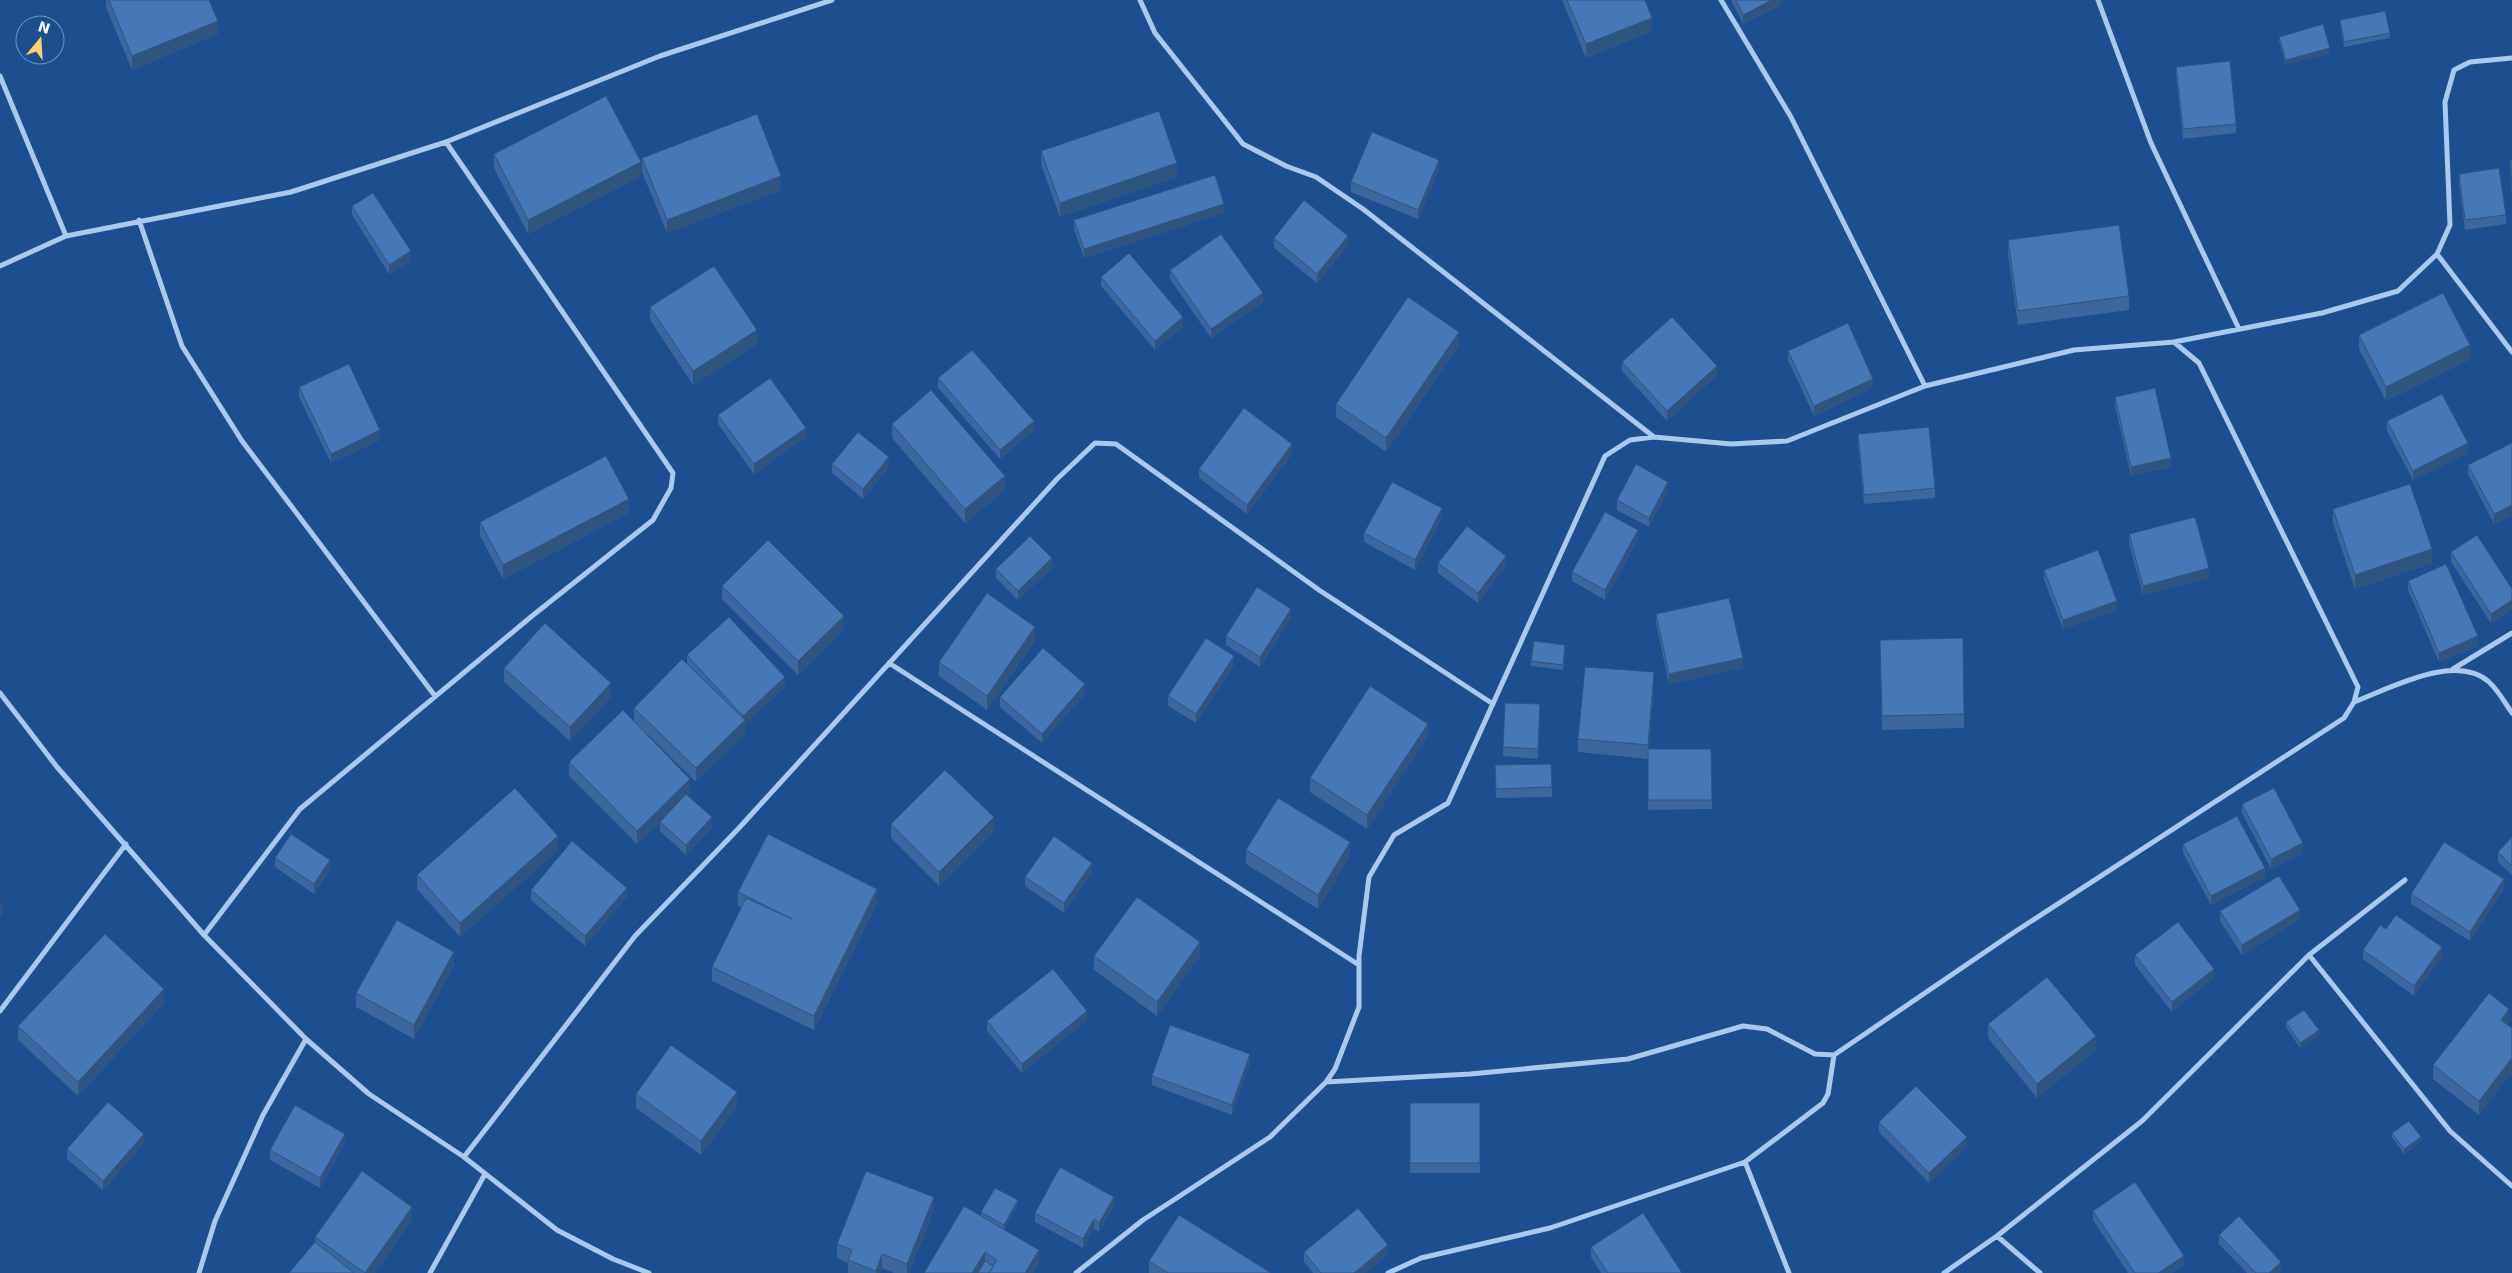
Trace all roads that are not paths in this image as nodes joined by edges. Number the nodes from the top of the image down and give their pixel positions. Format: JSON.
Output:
{"nodes":[{"id":1,"x":832,"y":0,"type":"edge"},
{"id":2,"x":1140,"y":0,"type":"edge"},
{"id":3,"x":1721,"y":0,"type":"edge"},
{"id":4,"x":2098,"y":0,"type":"edge"},
{"id":5,"x":2512,"y":58,"type":"edge"},
{"id":6,"x":0,"y":76,"type":"edge"},
{"id":7,"x":446,"y":142,"type":"junction"},
{"id":8,"x":139,"y":220,"type":"junction"},
{"id":9,"x":66,"y":236,"type":"junction"},
{"id":10,"x":2436,"y":254,"type":"junction"},
{"id":11,"x":0,"y":266,"type":"edge"},
{"id":12,"x":2239,"y":329,"type":"junction"},
{"id":13,"x":2174,"y":342,"type":"junction"},
{"id":14,"x":2512,"y":352,"type":"edge"},
{"id":15,"x":1924,"y":386,"type":"junction"},
{"id":16,"x":1654,"y":437,"type":"junction"},
{"id":17,"x":2512,"y":633,"type":"edge"},
{"id":18,"x":889,"y":663,"type":"junction"},
{"id":19,"x":2452,"y":670,"type":"junction"},
{"id":20,"x":0,"y":693,"type":"edge"},
{"id":21,"x":436,"y":696,"type":"junction"},
{"id":22,"x":2354,"y":702,"type":"junction"},
{"id":23,"x":1492,"y":704,"type":"junction"},
{"id":24,"x":2512,"y":713,"type":"edge"},
{"id":25,"x":126,"y":844,"type":"junction"},
{"id":26,"x":2405,"y":880,"type":"dead end"},
{"id":27,"x":204,"y":935,"type":"junction"},
{"id":28,"x":2309,"y":955,"type":"junction"},
{"id":29,"x":1359,"y":965,"type":"junction"},
{"id":30,"x":0,"y":1011,"type":"edge"},
{"id":31,"x":306,"y":1038,"type":"junction"},
{"id":32,"x":1834,"y":1055,"type":"junction"},
{"id":33,"x":1326,"y":1082,"type":"junction"},
{"id":34,"x":464,"y":1157,"type":"junction"},
{"id":35,"x":1745,"y":1162,"type":"junction"},
{"id":36,"x":485,"y":1174,"type":"junction"},
{"id":37,"x":2512,"y":1186,"type":"edge"},
{"id":38,"x":1997,"y":1236,"type":"junction"},
{"id":39,"x":199,"y":1273,"type":"edge"},
{"id":40,"x":430,"y":1273,"type":"edge"},
{"id":41,"x":648,"y":1273,"type":"edge"},
{"id":42,"x":1076,"y":1273,"type":"edge"},
{"id":43,"x":1388,"y":1273,"type":"edge"},
{"id":44,"x":1789,"y":1273,"type":"edge"},
{"id":45,"x":1944,"y":1273,"type":"edge"},
{"id":46,"x":2040,"y":1273,"type":"edge"}],
"edges":[{"from":1,"to":7,"type":"street"},
{"from":2,"to":16,"type":"street"},
{"from":3,"to":15,"type":"street"},
{"from":4,"to":12,"type":"street"},
{"from":5,"to":10,"type":"street"},
{"from":6,"to":9,"type":"street"},
{"from":7,"to":8,"type":"street"},
{"from":7,"to":21,"type":"street"},
{"from":8,"to":9,"type":"street"},
{"from":8,"to":21,"type":"street"},
{"from":9,"to":11,"type":"street"},
{"from":10,"to":12,"type":"street"},
{"from":10,"to":14,"type":"street"},
{"from":12,"to":13,"type":"street"},
{"from":13,"to":15,"type":"street"},
{"from":13,"to":22,"type":"street"},
{"from":15,"to":16,"type":"street"},
{"from":16,"to":23,"type":"street"},
{"from":17,"to":19,"type":"street"},
{"from":18,"to":23,"type":"street"},
{"from":18,"to":29,"type":"street"},
{"from":18,"to":34,"type":"street"},
{"from":19,"to":22,"type":"street"},
{"from":19,"to":24,"type":"street"},
{"from":20,"to":25,"type":"street"},
{"from":21,"to":27,"type":"street"},
{"from":22,"to":32,"type":"street"},
{"from":23,"to":29,"type":"street"},
{"from":25,"to":27,"type":"street"},
{"from":25,"to":30,"type":"street"},
{"from":26,"to":28,"type":"street"},
{"from":27,"to":31,"type":"street"},
{"from":28,"to":37,"type":"street"},
{"from":28,"to":38,"type":"street"},
{"from":29,"to":33,"type":"street"},
{"from":31,"to":34,"type":"street"},
{"from":31,"to":39,"type":"street"},
{"from":32,"to":33,"type":"street"},
{"from":32,"to":35,"type":"street"},
{"from":33,"to":42,"type":"street"},
{"from":34,"to":36,"type":"street"},
{"from":35,"to":43,"type":"street"},
{"from":35,"to":44,"type":"street"},
{"from":36,"to":40,"type":"street"},
{"from":36,"to":41,"type":"street"},
{"from":38,"to":45,"type":"street"},
{"from":38,"to":46,"type":"street"}]}
